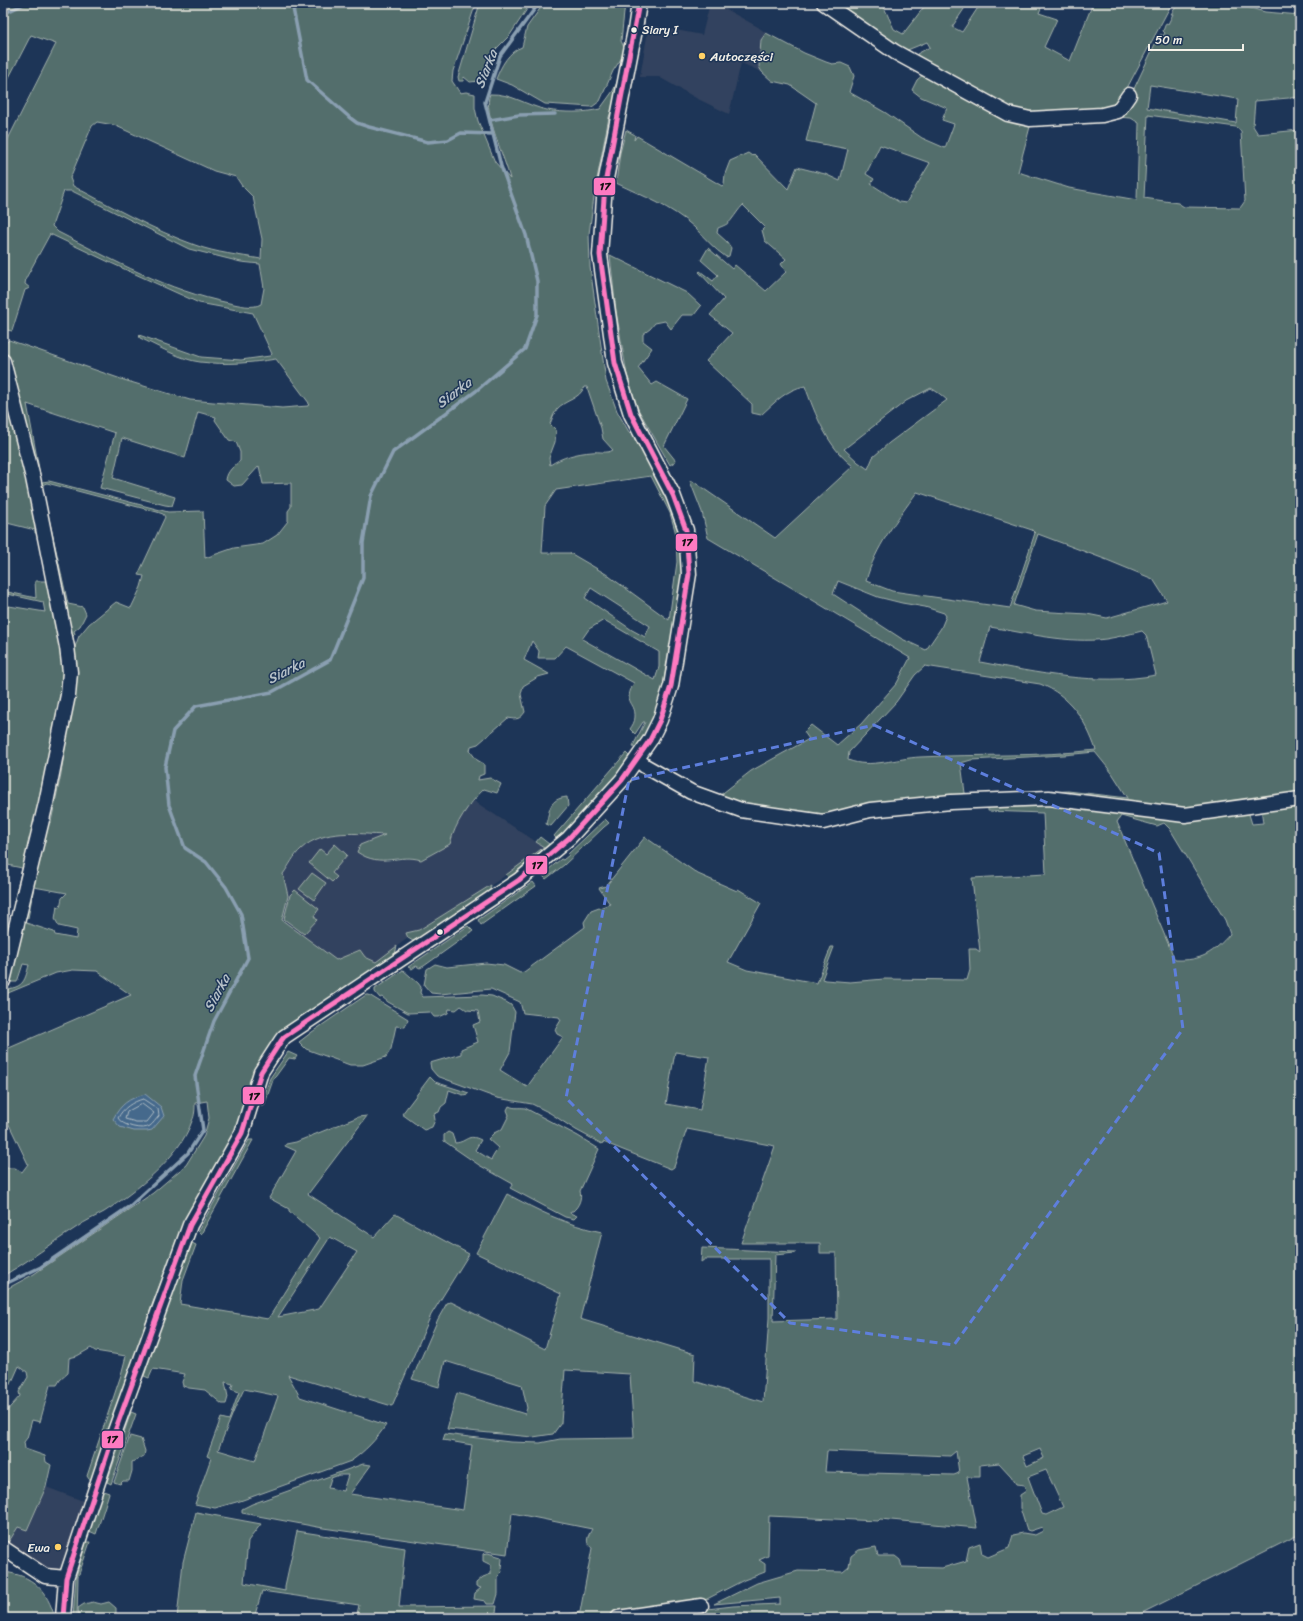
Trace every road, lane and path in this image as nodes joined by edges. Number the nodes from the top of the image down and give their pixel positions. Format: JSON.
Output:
{"nodes":[{"id":1,"x":639,"y":3,"type":"edge"},
{"id":2,"x":824,"y":3,"type":"edge"},
{"id":3,"x":1129,"y":95,"type":"dead end"},
{"id":4,"x":3,"y":361,"type":"edge"},
{"id":5,"x":638,"y":759,"type":"junction"},
{"id":6,"x":1300,"y":799,"type":"edge"},
{"id":7,"x":3,"y":981,"type":"edge"},
{"id":8,"x":3,"y":1548,"type":"edge"},
{"id":9,"x":66,"y":1578,"type":"junction"},
{"id":10,"x":701,"y":1606,"type":"dead end"},
{"id":11,"x":63,"y":1618,"type":"edge"},
{"id":12,"x":618,"y":1618,"type":"edge"}],
"edges":[{"from":1,"to":5,"type":"street"},
{"from":2,"to":3,"type":"street"},
{"from":4,"to":7,"type":"street"},
{"from":5,"to":6,"type":"street"},
{"from":5,"to":9,"type":"street"},
{"from":8,"to":9,"type":"street"},
{"from":9,"to":11,"type":"street"},
{"from":10,"to":12,"type":"street"}]}
